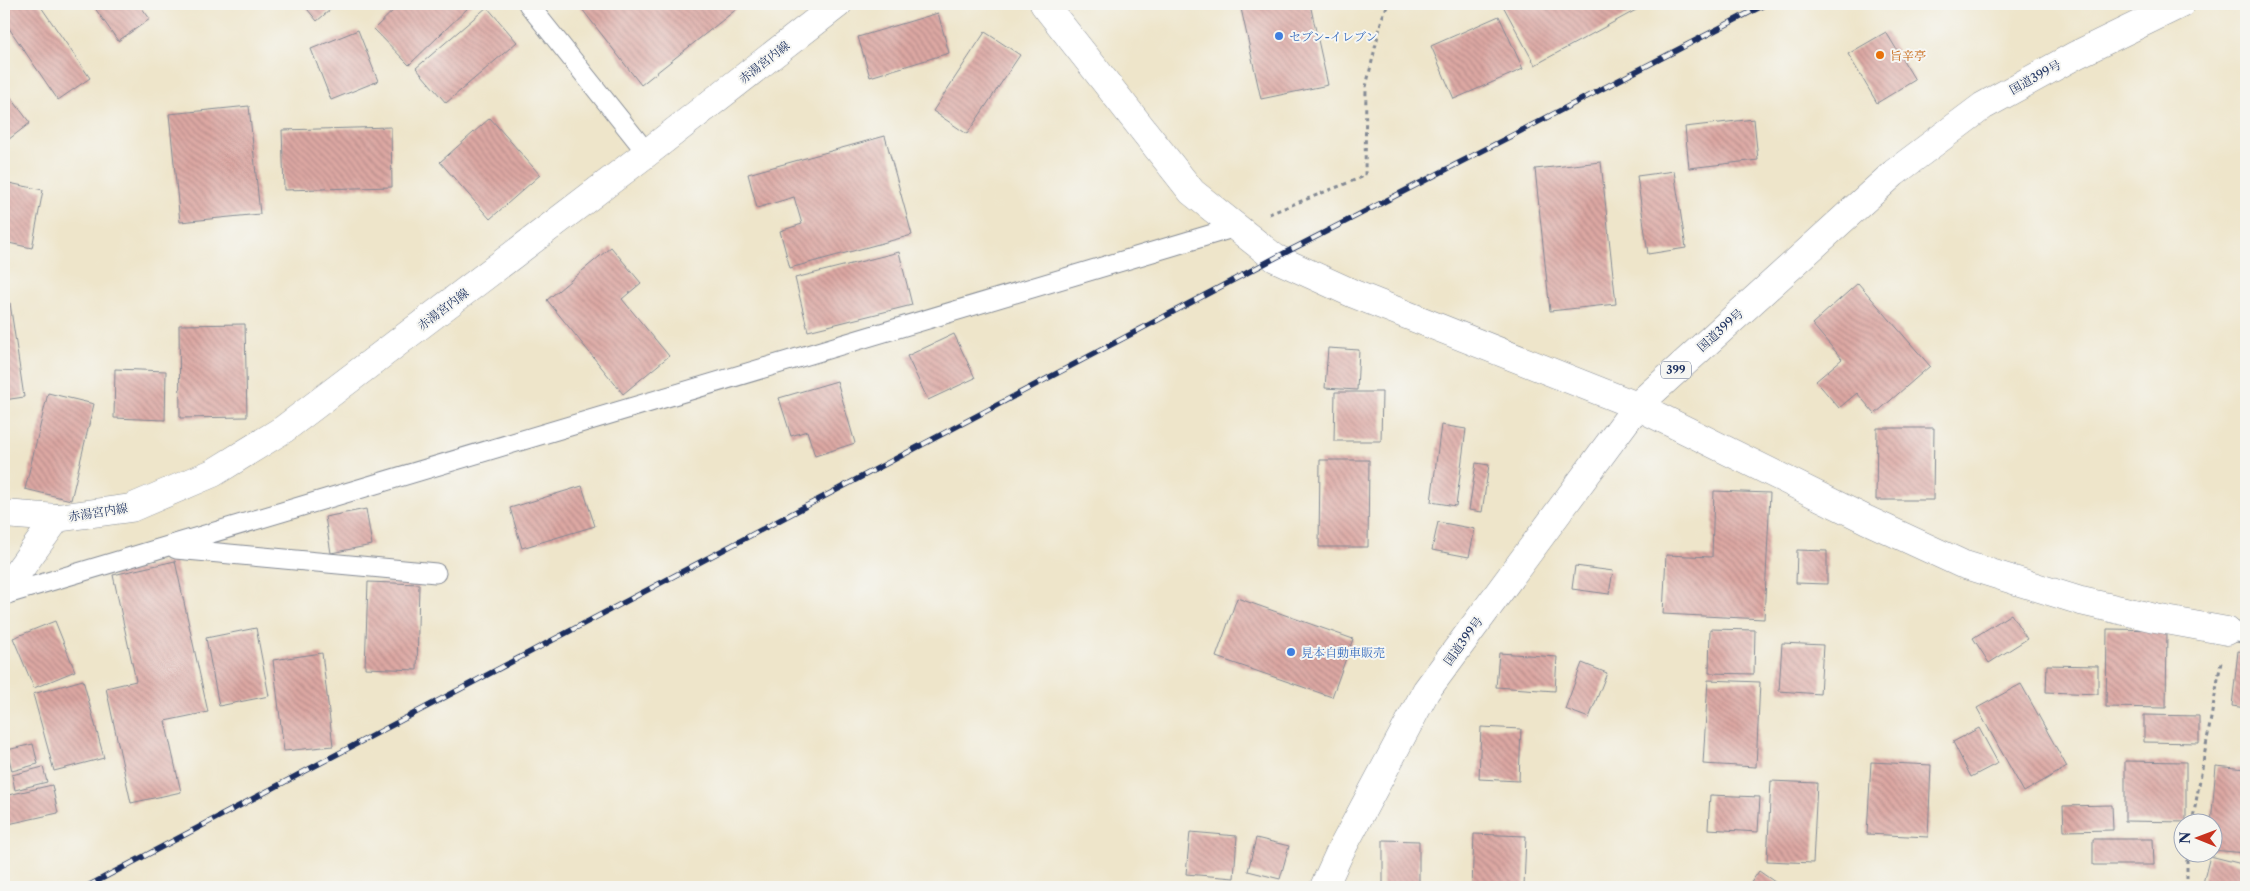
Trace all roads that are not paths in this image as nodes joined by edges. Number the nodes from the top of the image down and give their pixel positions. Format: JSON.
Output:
{"nodes":[{"id":1,"x":528,"y":4,"type":"edge"},
{"id":2,"x":838,"y":4,"type":"edge"},
{"id":3,"x":1044,"y":4,"type":"edge"},
{"id":4,"x":2181,"y":4,"type":"edge"},
{"id":5,"x":647,"y":153,"type":"junction"},
{"id":6,"x":1236,"y":227,"type":"junction"},
{"id":7,"x":1637,"y":406,"type":"junction"},
{"id":8,"x":4,"y":514,"type":"edge"},
{"id":9,"x":57,"y":518,"type":"junction"},
{"id":10,"x":165,"y":548,"type":"junction"},
{"id":11,"x":436,"y":573,"type":"dead end"},
{"id":12,"x":4,"y":591,"type":"edge"},
{"id":13,"x":4,"y":596,"type":"edge"},
{"id":14,"x":2236,"y":632,"type":"edge"},
{"id":15,"x":1324,"y":887,"type":"edge"}],
"edges":[{"from":1,"to":5,"type":"lane"},
{"from":2,"to":5,"type":"main road","name":"赤湯宮内線"},
{"from":3,"to":6,"type":"main road"},
{"from":4,"to":7,"type":"main road","name":"国道399号","number":"399"},
{"from":5,"to":9,"type":"main road","name":"赤湯宮内線"},
{"from":6,"to":7,"type":"main road"},
{"from":6,"to":10,"type":"lane"},
{"from":7,"to":14,"type":"main road"},
{"from":7,"to":15,"type":"main road","name":"国道399号","number":"399"},
{"from":8,"to":9,"type":"main road","name":"赤湯宮内線"},
{"from":9,"to":12,"type":"main road"},
{"from":10,"to":11,"type":"lane"},
{"from":10,"to":13,"type":"lane"}]}
